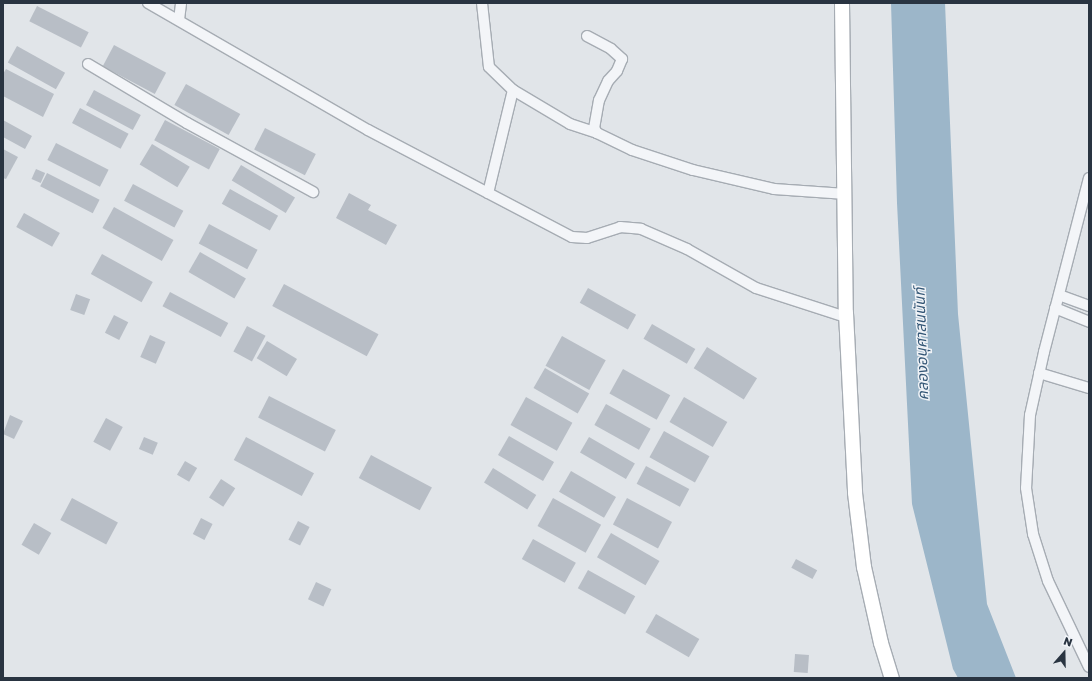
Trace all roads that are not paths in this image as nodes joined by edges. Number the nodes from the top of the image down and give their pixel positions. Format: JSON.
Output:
{"nodes":[{"id":1,"x":148,"y":3,"type":"edge"},
{"id":2,"x":180,"y":3,"type":"edge"},
{"id":3,"x":482,"y":3,"type":"edge"},
{"id":4,"x":842,"y":3,"type":"edge"},
{"id":5,"x":179,"y":20,"type":"junction"},
{"id":6,"x":587,"y":36,"type":"dead end"},
{"id":7,"x":88,"y":64,"type":"dead end"},
{"id":8,"x":513,"y":90,"type":"junction"},
{"id":9,"x":597,"y":133,"type":"junction"},
{"id":10,"x":1089,"y":178,"type":"edge"},
{"id":11,"x":313,"y":192,"type":"dead end"},
{"id":12,"x":488,"y":193,"type":"junction"},
{"id":13,"x":846,"y":194,"type":"junction"},
{"id":14,"x":1059,"y":295,"type":"junction"},
{"id":15,"x":1089,"y":306,"type":"edge"},
{"id":16,"x":1055,"y":308,"type":"junction"},
{"id":17,"x":846,"y":317,"type":"junction"},
{"id":18,"x":1089,"y":322,"type":"edge"},
{"id":19,"x":1039,"y":373,"type":"junction"},
{"id":20,"x":1089,"y":388,"type":"edge"},
{"id":21,"x":1089,"y":667,"type":"edge"},
{"id":22,"x":892,"y":678,"type":"edge"}],
"edges":[{"from":1,"to":5,"type":"street"},
{"from":2,"to":5,"type":"street"},
{"from":3,"to":8,"type":"street"},
{"from":4,"to":13,"type":"main road"},
{"from":5,"to":12,"type":"street"},
{"from":6,"to":9,"type":"street"},
{"from":7,"to":11,"type":"street"},
{"from":8,"to":9,"type":"street"},
{"from":8,"to":12,"type":"street"},
{"from":9,"to":13,"type":"street"},
{"from":10,"to":14,"type":"street"},
{"from":12,"to":17,"type":"street"},
{"from":13,"to":17,"type":"main road"},
{"from":14,"to":15,"type":"street"},
{"from":14,"to":16,"type":"street"},
{"from":16,"to":18,"type":"street"},
{"from":16,"to":19,"type":"street"},
{"from":17,"to":22,"type":"main road"},
{"from":19,"to":20,"type":"street"},
{"from":19,"to":21,"type":"street"}]}
